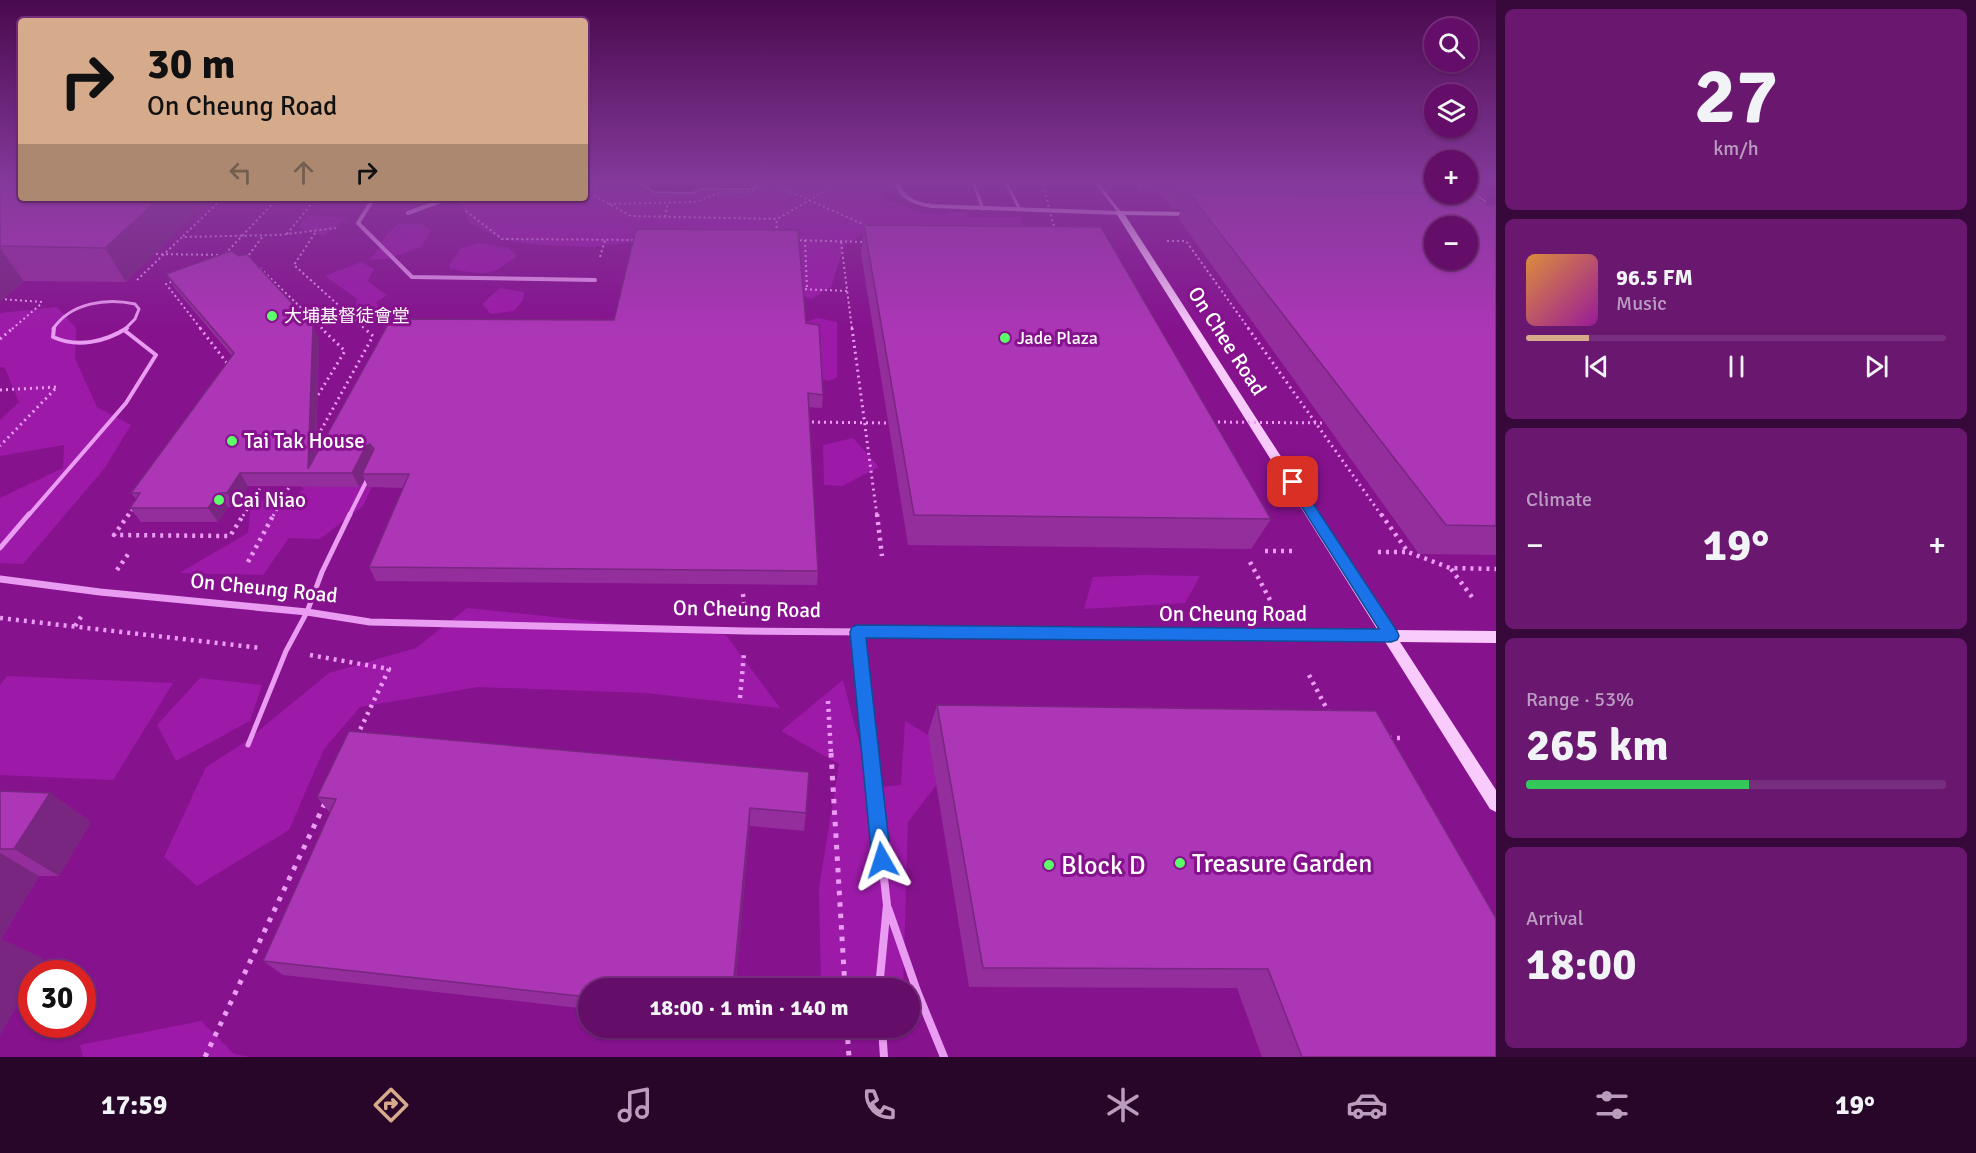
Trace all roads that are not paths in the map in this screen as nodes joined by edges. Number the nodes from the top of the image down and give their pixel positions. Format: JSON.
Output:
{"nodes":[{"id":1,"x":366,"y":231,"type":"edge"},
{"id":2,"x":1132,"y":231,"type":"edge"},
{"id":3,"x":595,"y":280,"type":"dead end"},
{"id":4,"x":124,"y":330,"type":"junction"},
{"id":5,"x":371,"y":472,"type":"edge"},
{"id":6,"x":0,"y":548,"type":"edge"},
{"id":7,"x":0,"y":579,"type":"edge"},
{"id":8,"x":308,"y":612,"type":"junction"},
{"id":9,"x":857,"y":632,"type":"junction"},
{"id":10,"x":1391,"y":636,"type":"junction"},
{"id":11,"x":1496,"y":637,"type":"edge"},
{"id":12,"x":248,"y":745,"type":"dead end"},
{"id":13,"x":1496,"y":804,"type":"edge"},
{"id":14,"x":887,"y":905,"type":"junction"},
{"id":15,"x":880,"y":978,"type":"edge"},
{"id":16,"x":883,"y":1038,"type":"edge"},
{"id":17,"x":884,"y":1057,"type":"edge"},
{"id":18,"x":944,"y":1057,"type":"edge"}],
"edges":[{"from":1,"to":3,"type":"street"},
{"from":2,"to":10,"type":"street","name":"On Chee Road"},
{"from":4,"to":4,"type":"lane"},
{"from":4,"to":6,"type":"lane"},
{"from":5,"to":8,"type":"lane"},
{"from":7,"to":8,"type":"street","name":"On Cheung Road"},
{"from":8,"to":9,"type":"street","name":"On Cheung Road"},
{"from":8,"to":12,"type":"lane"},
{"from":9,"to":10,"type":"street","name":"On Cheung Road"},
{"from":9,"to":14,"type":"street"},
{"from":10,"to":11,"type":"street","name":"On Cheung Road"},
{"from":10,"to":13,"type":"street","name":"On Chee Road"},
{"from":14,"to":15,"type":"street"},
{"from":14,"to":18,"type":"street"},
{"from":16,"to":17,"type":"street"}]}
